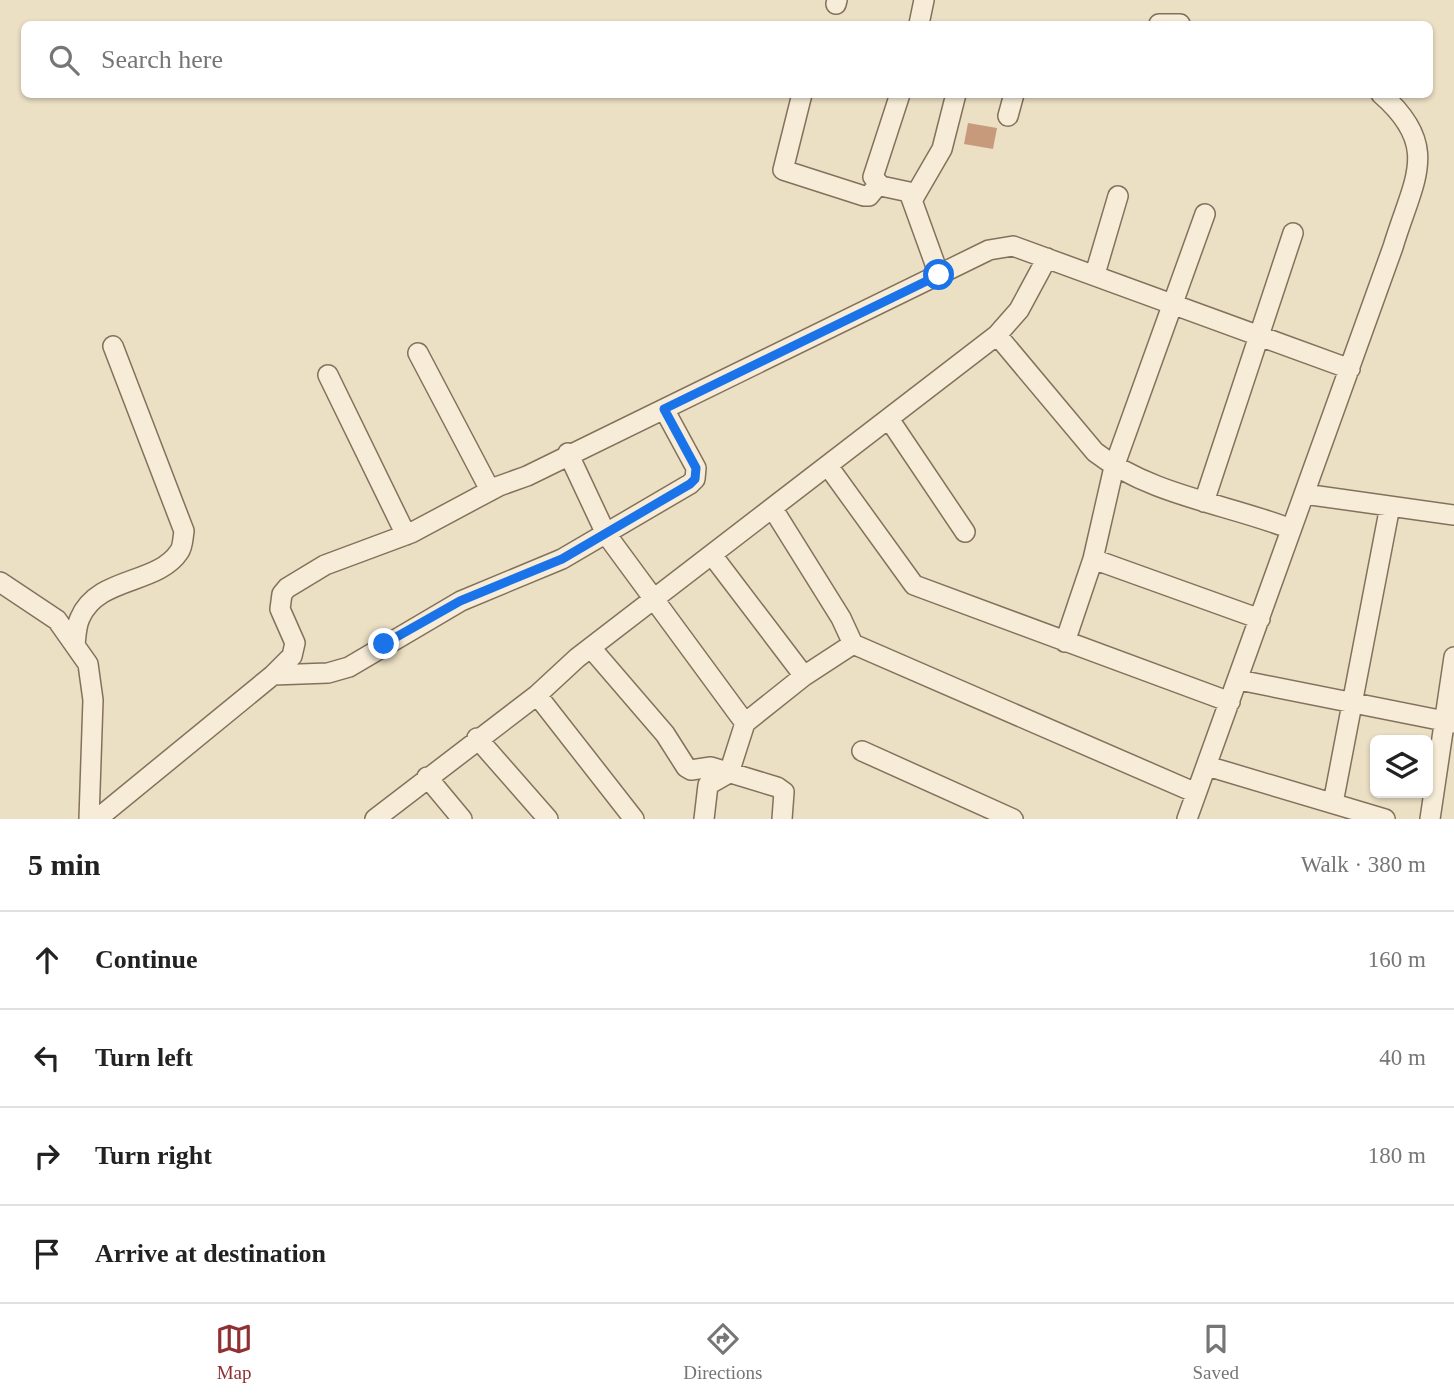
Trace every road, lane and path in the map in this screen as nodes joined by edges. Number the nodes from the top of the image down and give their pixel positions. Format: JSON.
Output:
{"nodes":[{"id":1,"x":923,"y":0,"type":"edge"},
{"id":2,"x":920,"y":21,"type":"edge"},
{"id":3,"x":801,"y":98,"type":"edge"},
{"id":4,"x":900,"y":98,"type":"edge"},
{"id":5,"x":955,"y":98,"type":"edge"},
{"id":6,"x":1013,"y":98,"type":"edge"},
{"id":7,"x":1386,"y":98,"type":"edge"},
{"id":8,"x":1008,"y":116,"type":"dead end"},
{"id":9,"x":878,"y":185,"type":"junction"},
{"id":10,"x":1118,"y":196,"type":"dead end"},
{"id":11,"x":913,"y":199,"type":"junction"},
{"id":12,"x":1205,"y":214,"type":"dead end"},
{"id":13,"x":1293,"y":233,"type":"dead end"},
{"id":14,"x":1047,"y":258,"type":"junction"},
{"id":15,"x":1095,"y":274,"type":"junction"},
{"id":16,"x":939,"y":275,"type":"junction"},
{"id":17,"x":1173,"y":302,"type":"junction"},
{"id":18,"x":997,"y":335,"type":"junction"},
{"id":19,"x":1260,"y":335,"type":"junction"},
{"id":20,"x":113,"y":346,"type":"dead end"},
{"id":21,"x":418,"y":353,"type":"dead end"},
{"id":22,"x":1349,"y":369,"type":"junction"},
{"id":23,"x":328,"y":375,"type":"dead end"},
{"id":24,"x":664,"y":409,"type":"junction"},
{"id":25,"x":888,"y":419,"type":"junction"},
{"id":26,"x":568,"y":453,"type":"junction"},
{"id":27,"x":828,"y":466,"type":"junction"},
{"id":28,"x":1114,"y":467,"type":"junction"},
{"id":29,"x":490,"y":490,"type":"junction"},
{"id":30,"x":1304,"y":495,"type":"junction"},
{"id":31,"x":1205,"y":502,"type":"junction"},
{"id":32,"x":1390,"y":506,"type":"junction"},
{"id":33,"x":773,"y":509,"type":"junction"},
{"id":34,"x":1454,"y":515,"type":"edge"},
{"id":35,"x":1291,"y":529,"type":"junction"},
{"id":36,"x":965,"y":532,"type":"dead end"},
{"id":37,"x":606,"y":534,"type":"junction"},
{"id":38,"x":406,"y":535,"type":"junction"},
{"id":39,"x":712,"y":555,"type":"junction"},
{"id":40,"x":1093,"y":559,"type":"junction"},
{"id":41,"x":0,"y":582,"type":"edge"},
{"id":42,"x":653,"y":601,"type":"junction"},
{"id":43,"x":1260,"y":619,"type":"junction"},
{"id":44,"x":1065,"y":642,"type":"junction"},
{"id":45,"x":853,"y":644,"type":"junction"},
{"id":46,"x":75,"y":645,"type":"junction"},
{"id":47,"x":591,"y":648,"type":"junction"},
{"id":48,"x":1454,"y":657,"type":"edge"},
{"id":49,"x":273,"y":675,"type":"junction"},
{"id":50,"x":804,"y":676,"type":"junction"},
{"id":51,"x":1239,"y":680,"type":"junction"},
{"id":52,"x":537,"y":695,"type":"junction"},
{"id":53,"x":1230,"y":702,"type":"junction"},
{"id":54,"x":1352,"y":703,"type":"junction"},
{"id":55,"x":1449,"y":722,"type":"edge"},
{"id":56,"x":745,"y":723,"type":"junction"},
{"id":57,"x":477,"y":738,"type":"junction"},
{"id":58,"x":862,"y":751,"type":"dead end"},
{"id":59,"x":1207,"y":766,"type":"junction"},
{"id":60,"x":729,"y":774,"type":"junction"},
{"id":61,"x":427,"y":777,"type":"junction"},
{"id":62,"x":1196,"y":793,"type":"junction"},
{"id":63,"x":1333,"y":803,"type":"junction"},
{"id":64,"x":89,"y":819,"type":"edge"},
{"id":65,"x":97,"y":819,"type":"edge"},
{"id":66,"x":375,"y":819,"type":"edge"},
{"id":67,"x":462,"y":819,"type":"edge"},
{"id":68,"x":548,"y":819,"type":"edge"},
{"id":69,"x":634,"y":819,"type":"edge"},
{"id":70,"x":704,"y":819,"type":"edge"},
{"id":71,"x":782,"y":819,"type":"edge"},
{"id":72,"x":1013,"y":819,"type":"edge"},
{"id":73,"x":1187,"y":819,"type":"edge"},
{"id":74,"x":1385,"y":819,"type":"edge"},
{"id":75,"x":1430,"y":819,"type":"edge"}],
"edges":[{"from":1,"to":2,"type":"street"},
{"from":3,"to":9,"type":"street"},
{"from":4,"to":9,"type":"street"},
{"from":5,"to":11,"type":"street"},
{"from":6,"to":8,"type":"street"},
{"from":7,"to":22,"type":"street"},
{"from":9,"to":11,"type":"street"},
{"from":10,"to":15,"type":"street"},
{"from":11,"to":16,"type":"street"},
{"from":12,"to":17,"type":"street"},
{"from":13,"to":19,"type":"street"},
{"from":14,"to":15,"type":"street"},
{"from":14,"to":16,"type":"street"},
{"from":14,"to":18,"type":"street"},
{"from":15,"to":17,"type":"street"},
{"from":16,"to":24,"type":"street"},
{"from":17,"to":19,"type":"street"},
{"from":17,"to":28,"type":"street"},
{"from":18,"to":25,"type":"street"},
{"from":18,"to":28,"type":"street"},
{"from":19,"to":22,"type":"street"},
{"from":19,"to":31,"type":"street"},
{"from":20,"to":46,"type":"street"},
{"from":21,"to":29,"type":"street"},
{"from":22,"to":30,"type":"street"},
{"from":23,"to":38,"type":"street"},
{"from":24,"to":26,"type":"street"},
{"from":24,"to":37,"type":"street"},
{"from":25,"to":27,"type":"street"},
{"from":25,"to":36,"type":"street"},
{"from":26,"to":29,"type":"street"},
{"from":26,"to":37,"type":"street"},
{"from":27,"to":33,"type":"street"},
{"from":27,"to":44,"type":"street"},
{"from":28,"to":31,"type":"street"},
{"from":28,"to":40,"type":"street"},
{"from":29,"to":38,"type":"street"},
{"from":30,"to":32,"type":"street"},
{"from":30,"to":35,"type":"street"},
{"from":31,"to":35,"type":"street"},
{"from":32,"to":34,"type":"street"},
{"from":32,"to":54,"type":"street"},
{"from":33,"to":39,"type":"street"},
{"from":33,"to":45,"type":"street"},
{"from":35,"to":43,"type":"street"},
{"from":37,"to":42,"type":"street"},
{"from":37,"to":49,"type":"street"},
{"from":38,"to":49,"type":"street"},
{"from":39,"to":42,"type":"street"},
{"from":39,"to":50,"type":"street"},
{"from":40,"to":43,"type":"street"},
{"from":40,"to":44,"type":"street"},
{"from":41,"to":46,"type":"street"},
{"from":42,"to":47,"type":"street"},
{"from":42,"to":56,"type":"street"},
{"from":43,"to":51,"type":"street"},
{"from":44,"to":53,"type":"street"},
{"from":45,"to":50,"type":"street"},
{"from":45,"to":62,"type":"street"},
{"from":46,"to":64,"type":"street"},
{"from":47,"to":52,"type":"street"},
{"from":47,"to":60,"type":"street"},
{"from":48,"to":55,"type":"street"},
{"from":49,"to":65,"type":"street"},
{"from":50,"to":56,"type":"street"},
{"from":51,"to":53,"type":"street"},
{"from":51,"to":54,"type":"street"},
{"from":52,"to":57,"type":"street"},
{"from":52,"to":69,"type":"street"},
{"from":53,"to":59,"type":"street"},
{"from":54,"to":55,"type":"street"},
{"from":54,"to":63,"type":"street"},
{"from":55,"to":75,"type":"street"},
{"from":56,"to":60,"type":"street"},
{"from":57,"to":61,"type":"street"},
{"from":57,"to":68,"type":"street"},
{"from":58,"to":72,"type":"street"},
{"from":59,"to":62,"type":"street"},
{"from":59,"to":63,"type":"street"},
{"from":60,"to":70,"type":"street"},
{"from":60,"to":71,"type":"street"},
{"from":61,"to":66,"type":"street"},
{"from":61,"to":67,"type":"street"},
{"from":62,"to":73,"type":"street"},
{"from":63,"to":74,"type":"street"}]}
